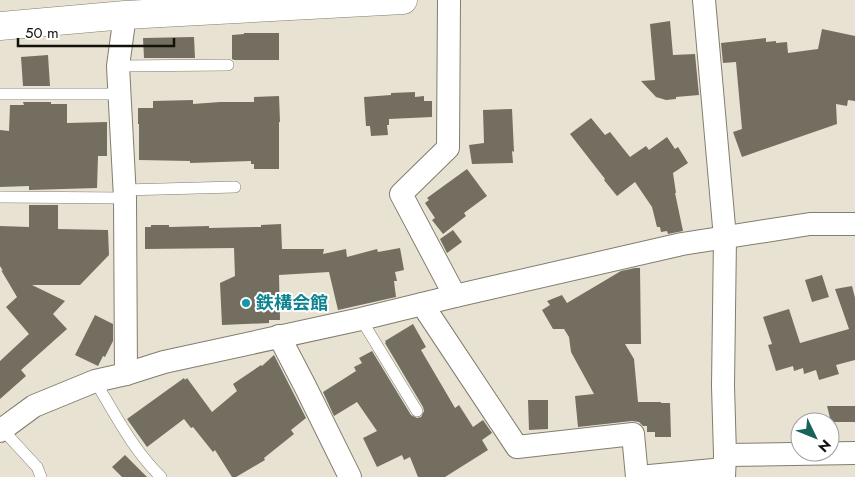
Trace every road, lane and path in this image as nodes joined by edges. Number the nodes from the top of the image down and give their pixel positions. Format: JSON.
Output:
{"nodes":[{"id":1,"x":403,"y":0,"type":"edge"},
{"id":2,"x":449,"y":0,"type":"edge"},
{"id":3,"x":704,"y":0,"type":"edge"},
{"id":4,"x":125,"y":15,"type":"junction"},
{"id":5,"x":0,"y":26,"type":"edge"},
{"id":6,"x":228,"y":65,"type":"dead end"},
{"id":7,"x":118,"y":66,"type":"junction"},
{"id":8,"x":0,"y":94,"type":"edge"},
{"id":9,"x":119,"y":94,"type":"junction"},
{"id":10,"x":235,"y":187,"type":"dead end"},
{"id":11,"x":124,"y":194,"type":"junction"},
{"id":12,"x":0,"y":197,"type":"edge"},
{"id":13,"x":855,"y":224,"type":"edge"},
{"id":14,"x":724,"y":238,"type":"junction"},
{"id":15,"x":455,"y":296,"type":"junction"},
{"id":16,"x":422,"y":304,"type":"junction"},
{"id":17,"x":361,"y":318,"type":"junction"},
{"id":18,"x":279,"y":336,"type":"junction"},
{"id":19,"x":126,"y":374,"type":"junction"},
{"id":20,"x":95,"y":381,"type":"junction"},
{"id":21,"x":417,"y":411,"type":"dead end"},
{"id":22,"x":1,"y":430,"type":"edge"},
{"id":23,"x":855,"y":452,"type":"edge"},
{"id":24,"x":725,"y":467,"type":"edge"},
{"id":25,"x":41,"y":477,"type":"edge"},
{"id":26,"x":161,"y":477,"type":"edge"},
{"id":27,"x":350,"y":477,"type":"edge"},
{"id":28,"x":638,"y":477,"type":"edge"}],
"edges":[{"from":1,"to":4,"type":"main road"},
{"from":2,"to":15,"type":"street"},
{"from":3,"to":14,"type":"street"},
{"from":4,"to":5,"type":"main road"},
{"from":4,"to":7,"type":"street"},
{"from":6,"to":7,"type":"lane"},
{"from":7,"to":9,"type":"street"},
{"from":8,"to":9,"type":"lane"},
{"from":9,"to":11,"type":"street"},
{"from":10,"to":11,"type":"lane"},
{"from":11,"to":12,"type":"lane"},
{"from":11,"to":19,"type":"street"},
{"from":13,"to":14,"type":"street"},
{"from":14,"to":15,"type":"street"},
{"from":14,"to":24,"type":"street"},
{"from":15,"to":16,"type":"street"},
{"from":16,"to":17,"type":"street"},
{"from":16,"to":28,"type":"street"},
{"from":17,"to":18,"type":"street"},
{"from":17,"to":21,"type":"lane"},
{"from":18,"to":19,"type":"street"},
{"from":18,"to":27,"type":"street"},
{"from":19,"to":20,"type":"street"},
{"from":20,"to":22,"type":"street"},
{"from":20,"to":26,"type":"lane"},
{"from":22,"to":25,"type":"lane"},
{"from":23,"to":24,"type":"street"},
{"from":24,"to":28,"type":"street"}]}
